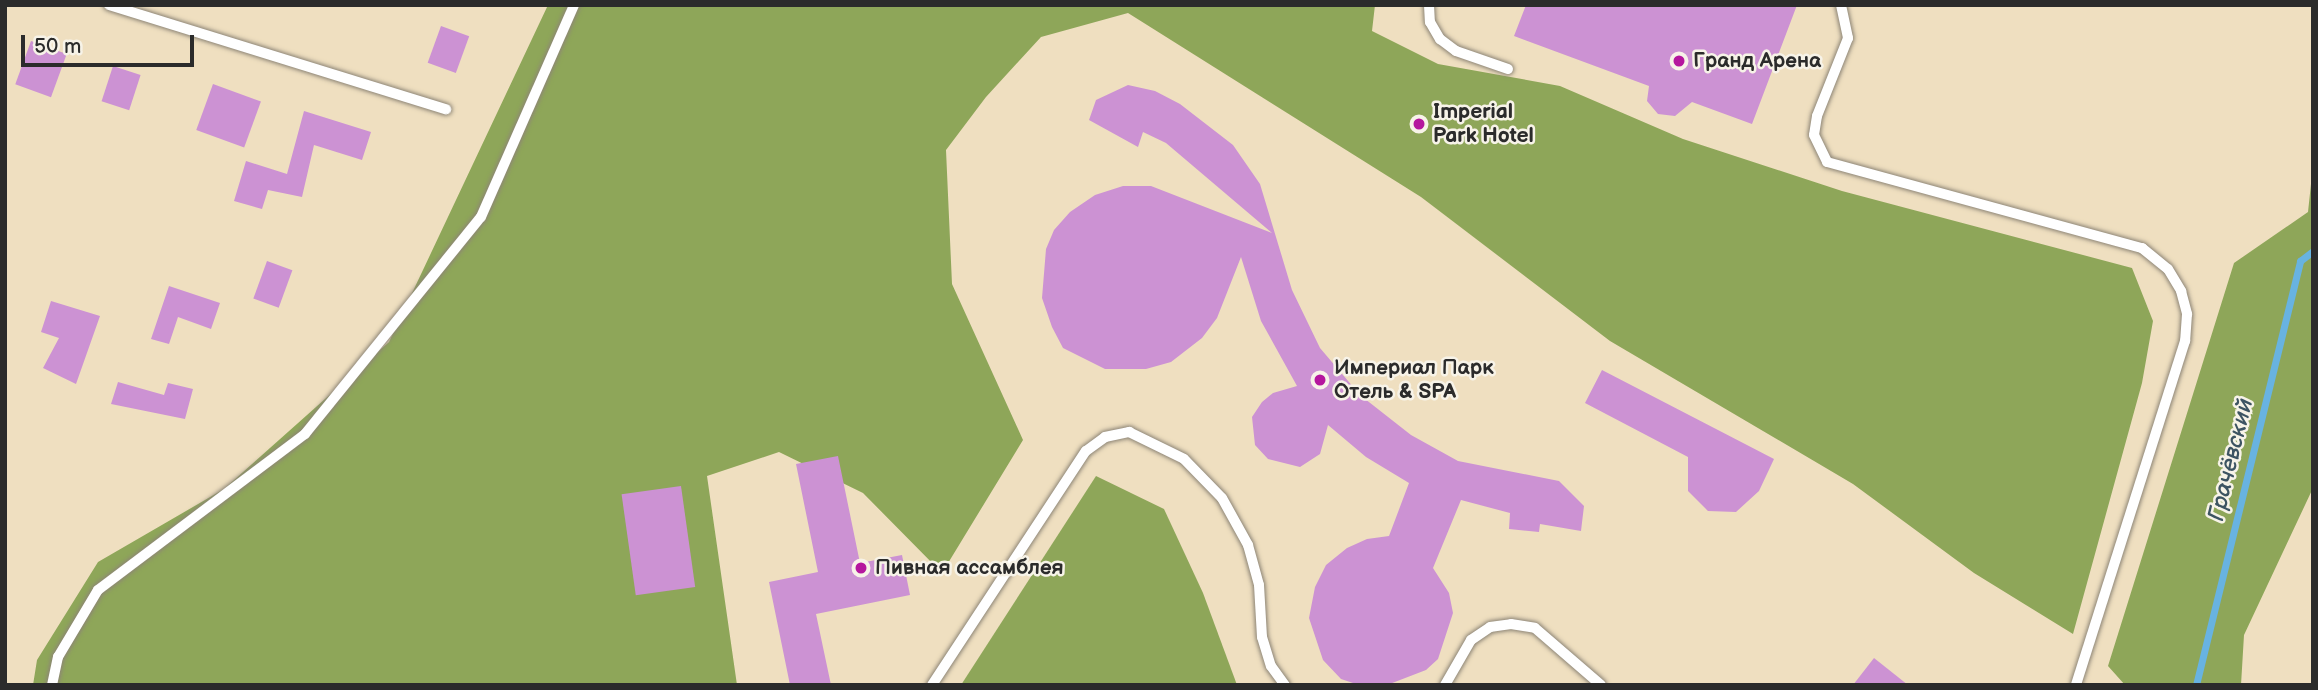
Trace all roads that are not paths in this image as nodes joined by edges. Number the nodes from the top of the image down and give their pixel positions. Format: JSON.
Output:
{"nodes":[{"id":1,"x":109,"y":5,"type":"edge"},
{"id":2,"x":574,"y":5,"type":"edge"},
{"id":3,"x":1429,"y":5,"type":"edge"},
{"id":4,"x":1841,"y":5,"type":"edge"},
{"id":5,"x":1508,"y":69,"type":"dead end"},
{"id":6,"x":446,"y":108,"type":"dead end"},
{"id":7,"x":52,"y":685,"type":"edge"},
{"id":8,"x":932,"y":685,"type":"edge"},
{"id":9,"x":1285,"y":685,"type":"edge"},
{"id":10,"x":1445,"y":685,"type":"edge"},
{"id":11,"x":1601,"y":685,"type":"edge"},
{"id":12,"x":2076,"y":685,"type":"edge"}],
"edges":[{"from":1,"to":6,"type":"lane"},
{"from":2,"to":7,"type":"lane"},
{"from":3,"to":5,"type":"lane"},
{"from":4,"to":12,"type":"lane"},
{"from":8,"to":9,"type":"lane"},
{"from":10,"to":11,"type":"lane"}]}
